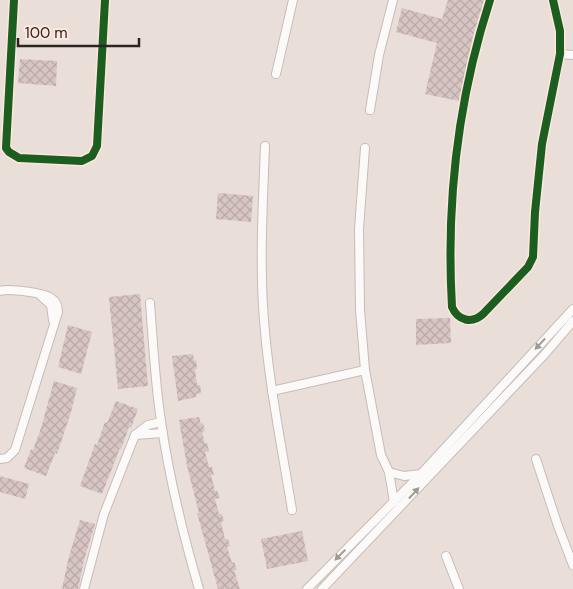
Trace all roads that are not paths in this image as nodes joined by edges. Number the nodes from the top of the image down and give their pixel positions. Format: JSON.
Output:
{"nodes":[{"id":1,"x":14,"y":0,"type":"edge"},
{"id":2,"x":105,"y":0,"type":"edge"},
{"id":3,"x":293,"y":0,"type":"edge"},
{"id":4,"x":393,"y":0,"type":"edge"},
{"id":5,"x":490,"y":0,"type":"edge"},
{"id":6,"x":553,"y":0,"type":"edge"},
{"id":7,"x":560,"y":54,"type":"junction"},
{"id":8,"x":573,"y":55,"type":"edge"},
{"id":9,"x":276,"y":74,"type":"dead end"},
{"id":10,"x":370,"y":110,"type":"dead end"},
{"id":11,"x":265,"y":146,"type":"dead end"},
{"id":12,"x":365,"y":148,"type":"dead end"},
{"id":13,"x":0,"y":285,"type":"edge"},
{"id":14,"x":14,"y":290,"type":"junction"},
{"id":15,"x":0,"y":291,"type":"edge"},
{"id":16,"x":150,"y":303,"type":"dead end"},
{"id":17,"x":573,"y":309,"type":"edge"},
{"id":18,"x":573,"y":321,"type":"edge"},
{"id":19,"x":366,"y":370,"type":"junction"},
{"id":20,"x":272,"y":390,"type":"junction"},
{"id":21,"x":161,"y":422,"type":"junction"},
{"id":22,"x":163,"y":433,"type":"junction"},
{"id":23,"x":135,"y":435,"type":"junction"},
{"id":24,"x":17,"y":441,"type":"junction"},
{"id":25,"x":0,"y":455,"type":"edge"},
{"id":26,"x":0,"y":459,"type":"edge"},
{"id":27,"x":536,"y":460,"type":"dead end"},
{"id":28,"x":389,"y":472,"type":"junction"},
{"id":29,"x":421,"y":474,"type":"junction"},
{"id":30,"x":394,"y":502,"type":"junction"},
{"id":31,"x":292,"y":510,"type":"dead end"},
{"id":32,"x":446,"y":556,"type":"dead end"},
{"id":33,"x":573,"y":565,"type":"edge"},
{"id":34,"x":84,"y":589,"type":"edge"},
{"id":35,"x":199,"y":589,"type":"edge"},
{"id":36,"x":307,"y":589,"type":"edge"},
{"id":37,"x":322,"y":589,"type":"edge"},
{"id":38,"x":459,"y":589,"type":"edge"}],
"edges":[{"from":1,"to":2,"type":"street"},
{"from":3,"to":9,"type":"street"},
{"from":4,"to":10,"type":"street"},
{"from":5,"to":7,"type":"street"},
{"from":6,"to":7,"type":"street"},
{"from":7,"to":8,"type":"street"},
{"from":11,"to":20,"type":"street"},
{"from":12,"to":19,"type":"street"},
{"from":13,"to":14,"type":"street"},
{"from":14,"to":15,"type":"street"},
{"from":14,"to":24,"type":"street"},
{"from":16,"to":21,"type":"street"},
{"from":17,"to":29,"type":"street","one_way":true},
{"from":37,"to":18,"type":"street","one_way":true},
{"from":19,"to":20,"type":"street"},
{"from":19,"to":28,"type":"street"},
{"from":20,"to":31,"type":"street"},
{"from":21,"to":22,"type":"street"},
{"from":21,"to":23,"type":"street"},
{"from":22,"to":23,"type":"street"},
{"from":22,"to":35,"type":"street"},
{"from":23,"to":34,"type":"street"},
{"from":24,"to":25,"type":"street"},
{"from":24,"to":26,"type":"street"},
{"from":27,"to":33,"type":"street"},
{"from":28,"to":29,"type":"street"},
{"from":28,"to":30,"type":"street"},
{"from":29,"to":30,"type":"street"},
{"from":30,"to":36,"type":"street","one_way":true},
{"from":32,"to":38,"type":"street"}]}
